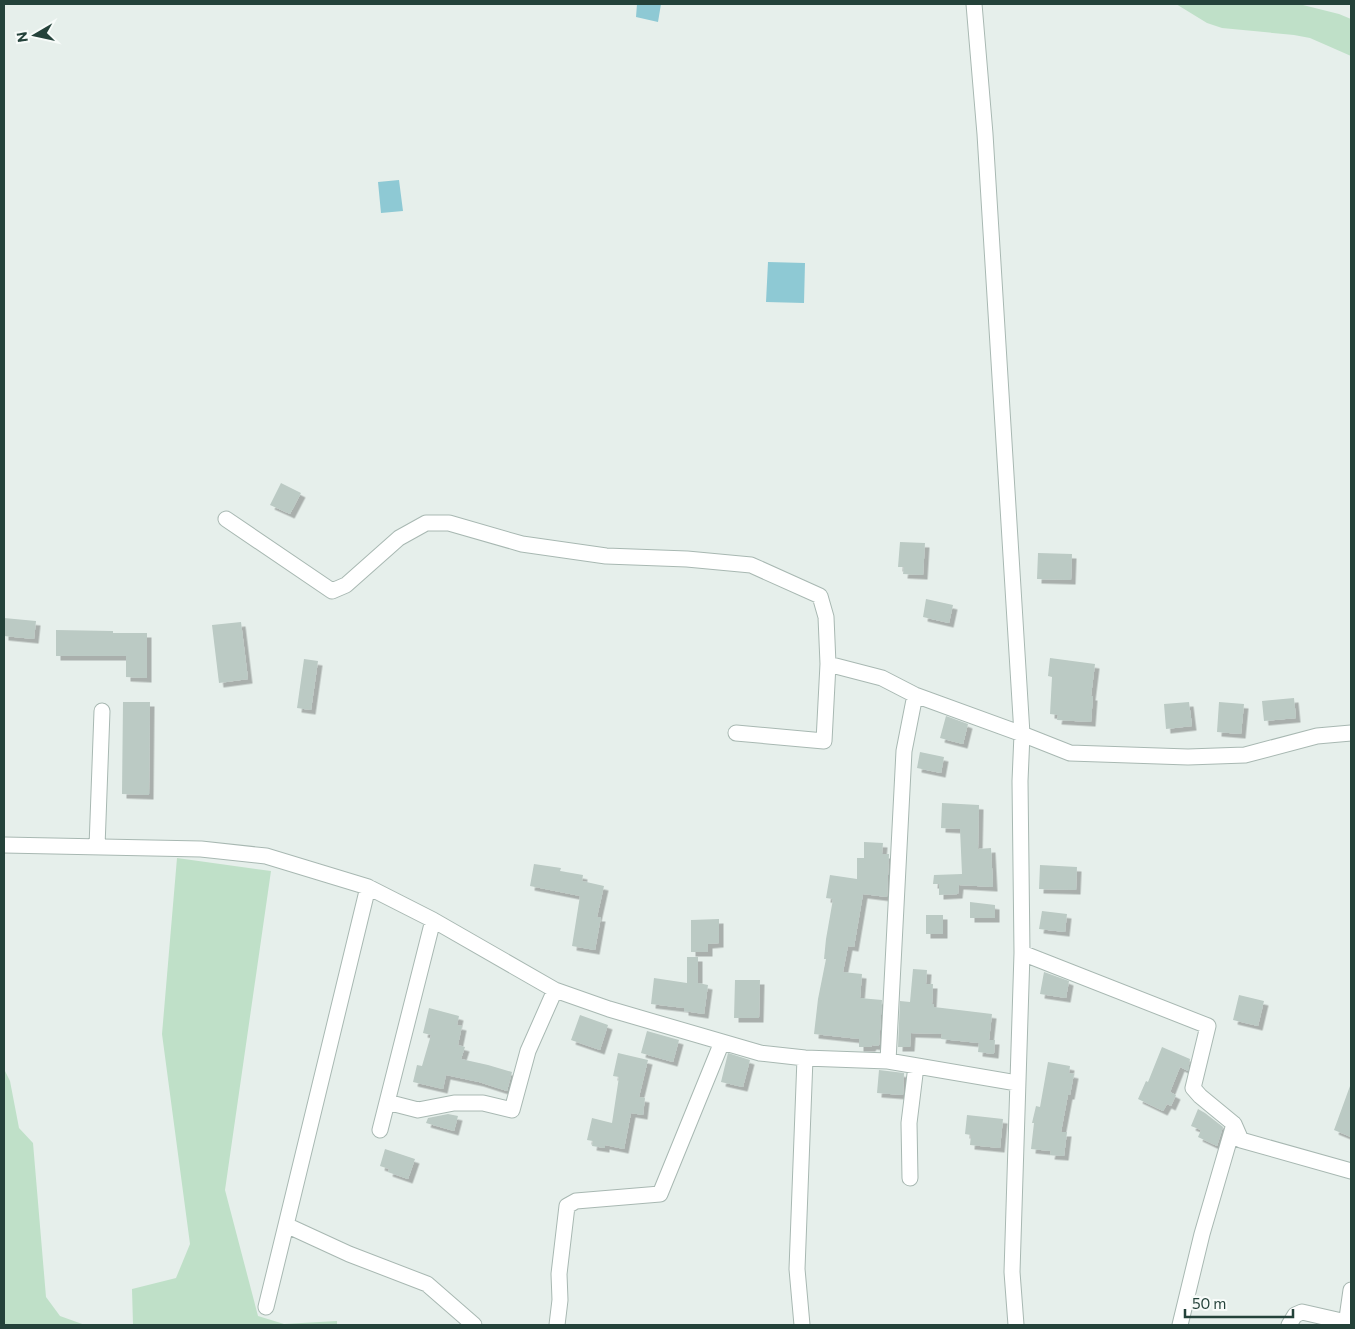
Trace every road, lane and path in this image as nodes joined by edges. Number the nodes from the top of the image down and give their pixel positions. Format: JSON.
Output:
{"nodes":[{"id":1,"x":974,"y":4,"type":"edge"},
{"id":2,"x":226,"y":519,"type":"dead end"},
{"id":3,"x":828,"y":664,"type":"junction"},
{"id":4,"x":915,"y":695,"type":"junction"},
{"id":5,"x":102,"y":711,"type":"dead end"},
{"id":6,"x":736,"y":733,"type":"dead end"},
{"id":7,"x":1351,"y":733,"type":"edge"},
{"id":8,"x":1022,"y":734,"type":"junction"},
{"id":9,"x":4,"y":845,"type":"edge"},
{"id":10,"x":96,"y":847,"type":"junction"},
{"id":11,"x":368,"y":887,"type":"junction"},
{"id":12,"x":433,"y":920,"type":"junction"},
{"id":13,"x":1022,"y":953,"type":"junction"},
{"id":14,"x":555,"y":990,"type":"junction"},
{"id":15,"x":722,"y":1042,"type":"junction"},
{"id":16,"x":805,"y":1058,"type":"junction"},
{"id":17,"x":888,"y":1061,"type":"junction"},
{"id":18,"x":916,"y":1066,"type":"junction"},
{"id":19,"x":1017,"y":1083,"type":"junction"},
{"id":20,"x":387,"y":1102,"type":"junction"},
{"id":21,"x":1234,"y":1124,"type":"junction"},
{"id":22,"x":380,"y":1130,"type":"dead end"},
{"id":23,"x":1351,"y":1171,"type":"edge"},
{"id":24,"x":910,"y":1178,"type":"dead end"},
{"id":25,"x":286,"y":1224,"type":"junction"},
{"id":26,"x":1351,"y":1290,"type":"edge"},
{"id":27,"x":266,"y":1307,"type":"dead end"},
{"id":28,"x":1346,"y":1324,"type":"edge"},
{"id":29,"x":474,"y":1325,"type":"edge"},
{"id":30,"x":557,"y":1325,"type":"edge"},
{"id":31,"x":802,"y":1325,"type":"edge"},
{"id":32,"x":1016,"y":1325,"type":"edge"},
{"id":33,"x":1180,"y":1325,"type":"edge"},
{"id":34,"x":1289,"y":1325,"type":"edge"}],
"edges":[{"from":1,"to":8,"type":"street"},
{"from":2,"to":3,"type":"street"},
{"from":3,"to":4,"type":"street"},
{"from":3,"to":6,"type":"street"},
{"from":4,"to":8,"type":"street"},
{"from":4,"to":17,"type":"street"},
{"from":5,"to":10,"type":"street"},
{"from":7,"to":8,"type":"street"},
{"from":8,"to":13,"type":"street"},
{"from":9,"to":10,"type":"street"},
{"from":10,"to":11,"type":"street"},
{"from":11,"to":12,"type":"street"},
{"from":11,"to":25,"type":"street"},
{"from":12,"to":14,"type":"street"},
{"from":12,"to":20,"type":"street"},
{"from":13,"to":19,"type":"street"},
{"from":13,"to":21,"type":"street"},
{"from":14,"to":15,"type":"street"},
{"from":14,"to":20,"type":"street"},
{"from":15,"to":16,"type":"street"},
{"from":15,"to":30,"type":"street"},
{"from":16,"to":17,"type":"street"},
{"from":16,"to":31,"type":"street"},
{"from":17,"to":18,"type":"street"},
{"from":18,"to":19,"type":"street"},
{"from":18,"to":24,"type":"street"},
{"from":19,"to":32,"type":"street"},
{"from":20,"to":22,"type":"street"},
{"from":21,"to":23,"type":"street"},
{"from":21,"to":33,"type":"street"},
{"from":25,"to":27,"type":"street"},
{"from":25,"to":29,"type":"street"},
{"from":26,"to":28,"type":"street"},
{"from":28,"to":34,"type":"street"}]}
